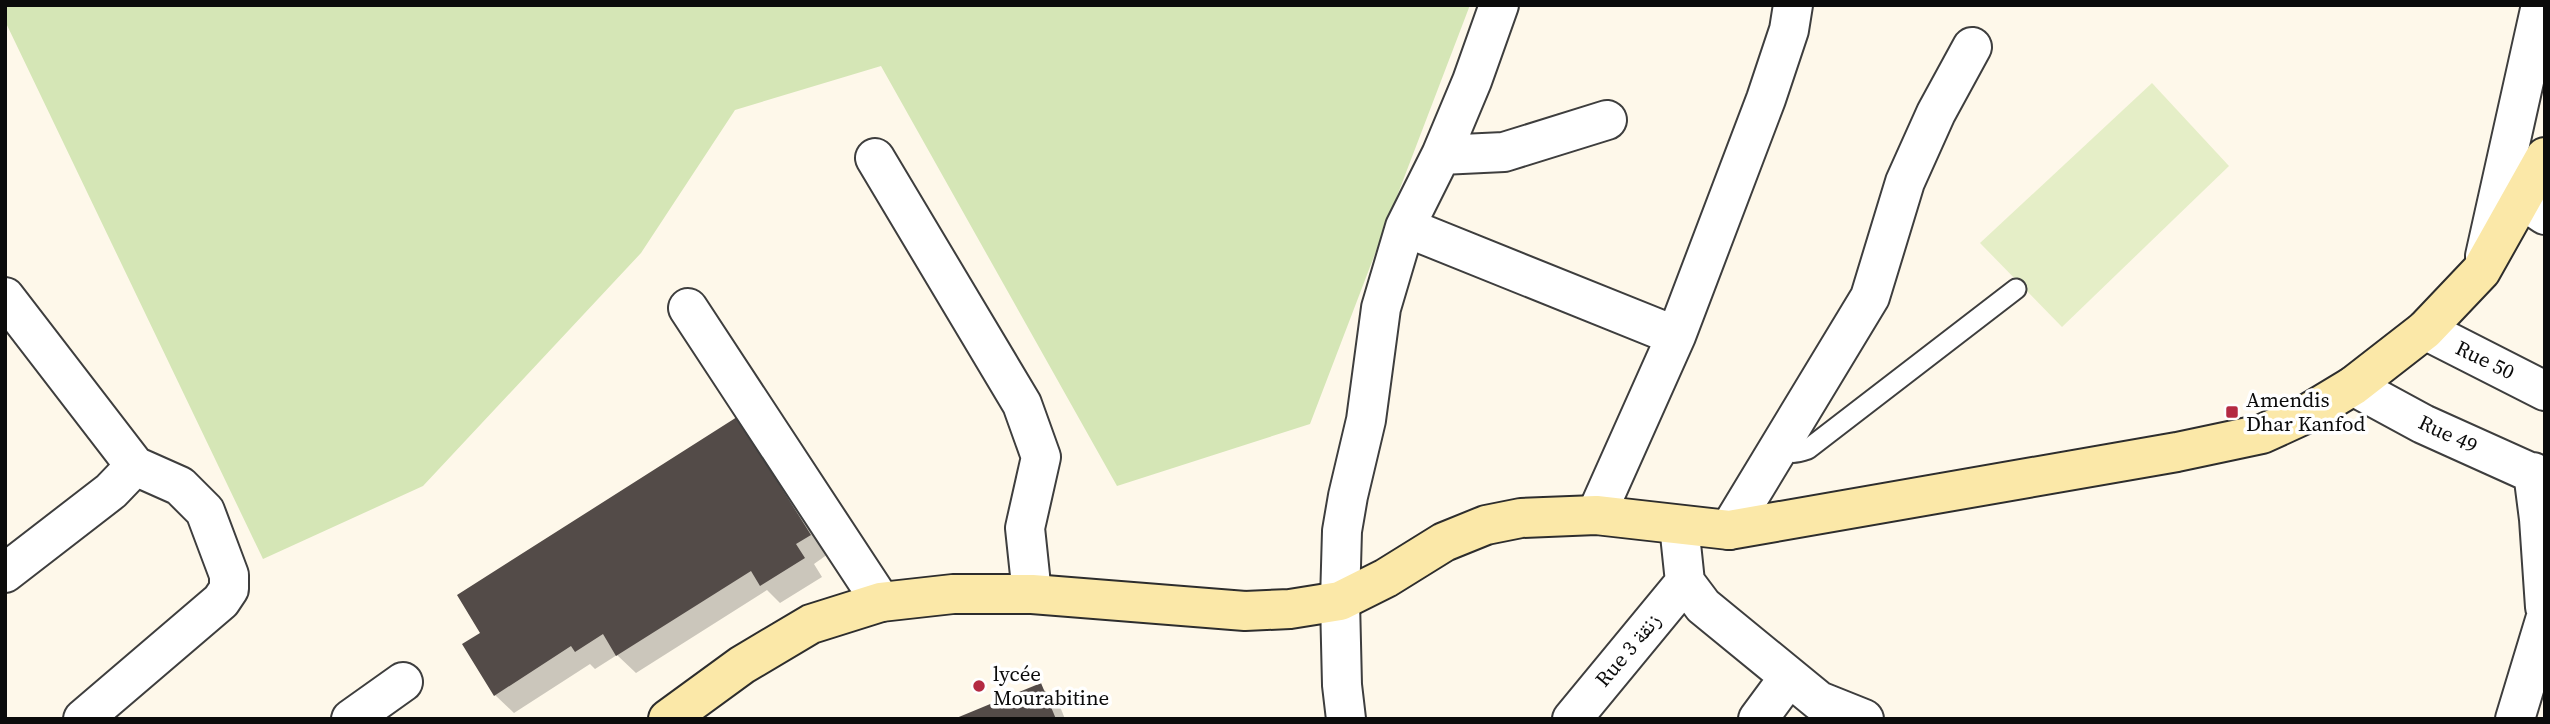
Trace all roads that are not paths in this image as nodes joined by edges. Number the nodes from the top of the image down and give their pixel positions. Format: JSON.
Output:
{"nodes":[{"id":1,"x":1499,"y":5,"type":"edge"},
{"id":2,"x":1793,"y":5,"type":"edge"},
{"id":3,"x":2541,"y":5,"type":"edge"},
{"id":4,"x":1972,"y":47,"type":"dead end"},
{"id":5,"x":1607,"y":120,"type":"dead end"},
{"id":6,"x":1441,"y":155,"type":"junction"},
{"id":7,"x":2545,"y":157,"type":"edge"},
{"id":8,"x":875,"y":158,"type":"dead end"},
{"id":9,"x":2533,"y":207,"type":"edge"},
{"id":10,"x":1405,"y":227,"type":"junction"},
{"id":11,"x":2481,"y":271,"type":"junction"},
{"id":12,"x":2016,"y":289,"type":"dead end"},
{"id":13,"x":5,"y":297,"type":"edge"},
{"id":14,"x":688,"y":308,"type":"dead end"},
{"id":15,"x":2425,"y":330,"type":"junction"},
{"id":16,"x":1676,"y":337,"type":"junction"},
{"id":17,"x":2354,"y":386,"type":"junction"},
{"id":18,"x":2545,"y":391,"type":"edge"},
{"id":19,"x":1780,"y":446,"type":"junction"},
{"id":20,"x":135,"y":466,"type":"junction"},
{"id":21,"x":2539,"y":475,"type":"edge"},
{"id":22,"x":1596,"y":515,"type":"junction"},
{"id":23,"x":1679,"y":525,"type":"junction"},
{"id":24,"x":1729,"y":530,"type":"junction"},
{"id":25,"x":7,"y":569,"type":"edge"},
{"id":26,"x":1685,"y":582,"type":"junction"},
{"id":27,"x":1032,"y":594,"type":"junction"},
{"id":28,"x":1340,"y":601,"type":"junction"},
{"id":29,"x":881,"y":602,"type":"junction"},
{"id":30,"x":2545,"y":607,"type":"edge"},
{"id":31,"x":2545,"y":620,"type":"edge"},
{"id":32,"x":1789,"y":677,"type":"junction"},
{"id":33,"x":403,"y":681,"type":"dead end"},
{"id":34,"x":83,"y":719,"type":"edge"},
{"id":35,"x":351,"y":719,"type":"edge"},
{"id":36,"x":668,"y":719,"type":"edge"},
{"id":37,"x":1346,"y":719,"type":"edge"},
{"id":38,"x":1572,"y":719,"type":"edge"},
{"id":39,"x":1758,"y":719,"type":"edge"},
{"id":40,"x":1864,"y":719,"type":"edge"},
{"id":41,"x":2515,"y":719,"type":"edge"}],
"edges":[{"from":1,"to":6,"type":"street"},
{"from":2,"to":16,"type":"street"},
{"from":3,"to":11,"type":"street"},
{"from":4,"to":19,"type":"street"},
{"from":5,"to":6,"type":"street"},
{"from":6,"to":10,"type":"street"},
{"from":7,"to":9,"type":"street"},
{"from":8,"to":27,"type":"street"},
{"from":9,"to":11,"type":"street"},
{"from":10,"to":16,"type":"street"},
{"from":10,"to":28,"type":"street"},
{"from":11,"to":15,"type":"street"},
{"from":12,"to":19,"type":"lane"},
{"from":13,"to":20,"type":"street"},
{"from":14,"to":29,"type":"street"},
{"from":15,"to":17,"type":"street"},
{"from":15,"to":18,"type":"street","name":"Rue 50"},
{"from":16,"to":22,"type":"street"},
{"from":17,"to":21,"type":"street","name":"Rue 49"},
{"from":17,"to":24,"type":"street"},
{"from":19,"to":24,"type":"street"},
{"from":20,"to":25,"type":"street"},
{"from":20,"to":34,"type":"street"},
{"from":21,"to":30,"type":"street"},
{"from":22,"to":23,"type":"street"},
{"from":22,"to":28,"type":"street"},
{"from":23,"to":24,"type":"street"},
{"from":23,"to":26,"type":"street"},
{"from":26,"to":32,"type":"street"},
{"from":26,"to":38,"type":"street","name":"Rue 3 زنقة"},
{"from":27,"to":28,"type":"street"},
{"from":27,"to":29,"type":"street"},
{"from":28,"to":37,"type":"street"},
{"from":29,"to":36,"type":"street"},
{"from":31,"to":41,"type":"street"},
{"from":32,"to":39,"type":"street"},
{"from":32,"to":40,"type":"street"},
{"from":33,"to":35,"type":"street"}]}
